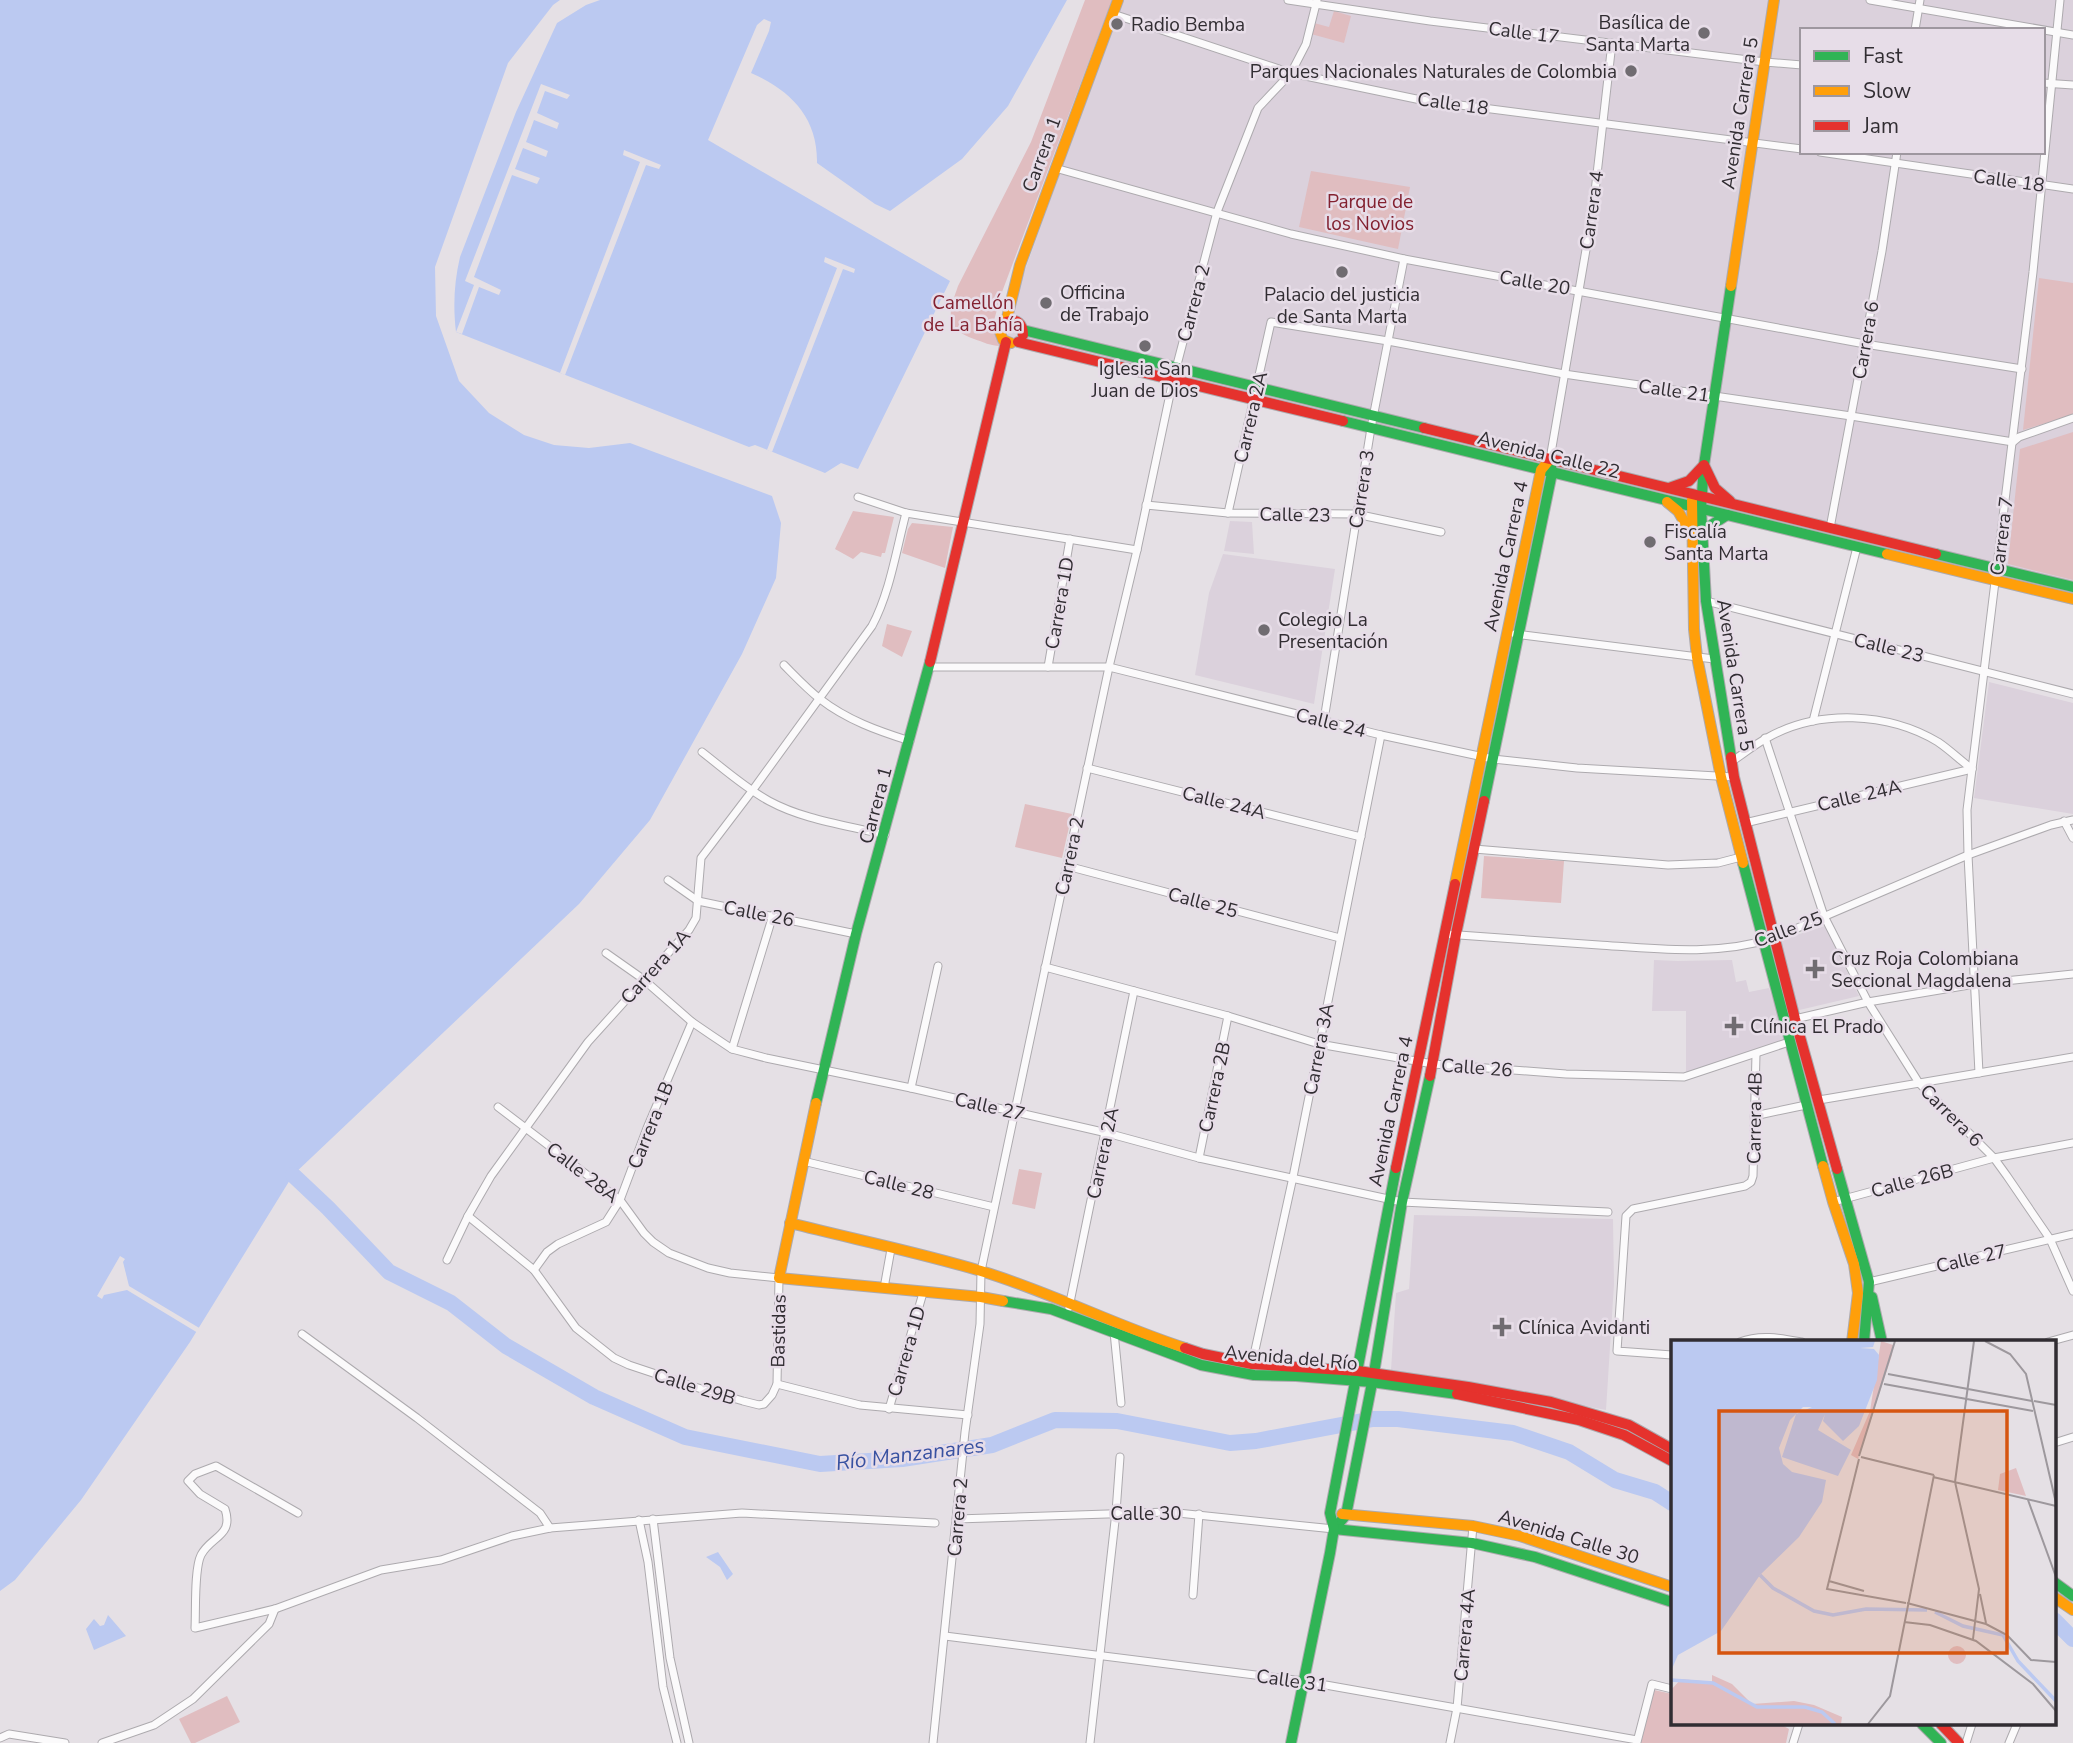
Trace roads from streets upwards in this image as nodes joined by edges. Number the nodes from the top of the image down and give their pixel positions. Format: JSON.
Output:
{"nodes":[{"id":1,"x":1118,"y":0,"type":"edge"},
{"id":2,"x":1287,"y":0,"type":"edge"},
{"id":3,"x":1774,"y":0,"type":"edge"},
{"id":4,"x":1870,"y":0,"type":"edge"},
{"id":5,"x":2060,"y":0,"type":"edge"},
{"id":6,"x":1316,"y":2,"type":"edge"},
{"id":7,"x":1920,"y":4,"type":"edge"},
{"id":8,"x":1113,"y":14,"type":"junction"},
{"id":9,"x":1915,"y":28,"type":"edge"},
{"id":10,"x":2037,"y":28,"type":"edge"},
{"id":11,"x":2045,"y":30,"type":"edge"},
{"id":12,"x":2057,"y":32,"type":"junction"},
{"id":13,"x":2073,"y":35,"type":"edge"},
{"id":14,"x":1612,"y":43,"type":"junction"},
{"id":15,"x":1765,"y":62,"type":"junction"},
{"id":16,"x":1800,"y":65,"type":"edge"},
{"id":17,"x":1291,"y":73,"type":"junction"},
{"id":18,"x":2047,"y":84,"type":"edge"},
{"id":19,"x":2073,"y":85,"type":"edge"},
{"id":20,"x":1602,"y":124,"type":"junction"},
{"id":21,"x":2045,"y":125,"type":"edge"},
{"id":22,"x":1753,"y":142,"type":"junction"},
{"id":23,"x":1800,"y":149,"type":"edge"},
{"id":24,"x":1833,"y":154,"type":"edge"},
{"id":25,"x":1897,"y":154,"type":"edge"},
{"id":26,"x":2044,"y":154,"type":"edge"},
{"id":27,"x":1895,"y":164,"type":"junction"},
{"id":28,"x":1055,"y":168,"type":"junction"},
{"id":29,"x":2042,"y":186,"type":"junction"},
{"id":30,"x":2073,"y":189,"type":"edge"},
{"id":31,"x":1217,"y":212,"type":"junction"},
{"id":32,"x":1404,"y":259,"type":"junction"},
{"id":33,"x":1579,"y":290,"type":"junction"},
{"id":34,"x":1726,"y":318,"type":"junction"},
{"id":35,"x":1006,"y":322,"type":"junction"},
{"id":36,"x":1271,"y":322,"type":"joint"},
{"id":37,"x":1023,"y":330,"type":"junction"},
{"id":38,"x":1388,"y":341,"type":"junction"},
{"id":39,"x":1012,"y":342,"type":"junction"},
{"id":40,"x":1865,"y":344,"type":"junction"},
{"id":41,"x":1177,"y":368,"type":"junction"},
{"id":42,"x":2021,"y":369,"type":"junction"},
{"id":43,"x":1564,"y":374,"type":"junction"},
{"id":44,"x":1174,"y":380,"type":"junction"},
{"id":45,"x":1256,"y":387,"type":"junction"},
{"id":46,"x":1714,"y":396,"type":"junction"},
{"id":47,"x":1254,"y":400,"type":"junction"},
{"id":48,"x":1373,"y":416,"type":"junction"},
{"id":49,"x":1852,"y":416,"type":"junction"},
{"id":50,"x":2073,"y":418,"type":"edge"},
{"id":51,"x":1371,"y":428,"type":"junction"},
{"id":52,"x":2013,"y":442,"type":"junction"},
{"id":53,"x":1550,"y":459,"type":"junction"},
{"id":54,"x":1704,"y":465,"type":"junction"},
{"id":55,"x":1547,"y":471,"type":"junction"},
{"id":56,"x":1669,"y":488,"type":"junction"},
{"id":57,"x":1697,"y":495,"type":"junction"},
{"id":58,"x":858,"y":497,"type":"dead end"},
{"id":59,"x":1661,"y":499,"type":"junction"},
{"id":60,"x":1146,"y":505,"type":"junction"},
{"id":61,"x":1734,"y":505,"type":"junction"},
{"id":62,"x":1696,"y":508,"type":"junction"},
{"id":63,"x":906,"y":513,"type":"junction"},
{"id":64,"x":1228,"y":513,"type":"junction"},
{"id":65,"x":1356,"y":514,"type":"junction"},
{"id":66,"x":1727,"y":515,"type":"junction"},
{"id":67,"x":963,"y":523,"type":"junction"},
{"id":68,"x":1830,"y":528,"type":"junction"},
{"id":69,"x":1441,"y":533,"type":"dead end"},
{"id":70,"x":1697,"y":537,"type":"junction"},
{"id":71,"x":1070,"y":539,"type":"junction"},
{"id":72,"x":1857,"y":547,"type":"junction"},
{"id":73,"x":1137,"y":550,"type":"junction"},
{"id":74,"x":1997,"y":575,"type":"junction"},
{"id":75,"x":2073,"y":587,"type":"edge"},
{"id":76,"x":2073,"y":599,"type":"edge"},
{"id":77,"x":1706,"y":601,"type":"junction"},
{"id":78,"x":1507,"y":633,"type":"junction"},
{"id":79,"x":1835,"y":634,"type":"junction"},
{"id":80,"x":1520,"y":635,"type":"junction"},
{"id":81,"x":1697,"y":657,"type":"junction"},
{"id":82,"x":1714,"y":659,"type":"junction"},
{"id":83,"x":783,"y":665,"type":"dead end"},
{"id":84,"x":929,"y":667,"type":"junction"},
{"id":85,"x":1048,"y":667,"type":"junction"},
{"id":86,"x":1109,"y":667,"type":"junction"},
{"id":87,"x":1985,"y":672,"type":"junction"},
{"id":88,"x":2073,"y":694,"type":"edge"},
{"id":89,"x":820,"y":699,"type":"junction"},
{"id":90,"x":1324,"y":720,"type":"junction"},
{"id":91,"x":1813,"y":721,"type":"junction"},
{"id":92,"x":1381,"y":735,"type":"junction"},
{"id":93,"x":1765,"y":738,"type":"junction"},
{"id":94,"x":910,"y":741,"type":"junction"},
{"id":95,"x":702,"y":752,"type":"dead end"},
{"id":96,"x":1480,"y":757,"type":"junction"},
{"id":97,"x":1493,"y":759,"type":"junction"},
{"id":98,"x":1731,"y":762,"type":"junction"},
{"id":99,"x":1087,"y":768,"type":"junction"},
{"id":100,"x":1972,"y":769,"type":"junction"},
{"id":101,"x":1721,"y":777,"type":"junction"},
{"id":102,"x":1734,"y":777,"type":"junction"},
{"id":103,"x":752,"y":791,"type":"junction"},
{"id":104,"x":1788,"y":811,"type":"junction"},
{"id":105,"x":2073,"y":820,"type":"edge"},
{"id":106,"x":2064,"y":821,"type":"junction"},
{"id":107,"x":1745,"y":823,"type":"junction"},
{"id":108,"x":885,"y":835,"type":"junction"},
{"id":109,"x":1361,"y":837,"type":"junction"},
{"id":110,"x":2073,"y":838,"type":"edge"},
{"id":111,"x":1474,"y":849,"type":"junction"},
{"id":112,"x":1968,"y":855,"type":"junction"},
{"id":113,"x":1741,"y":857,"type":"junction"},
{"id":114,"x":1066,"y":866,"type":"junction"},
{"id":115,"x":668,"y":880,"type":"dead end"},
{"id":116,"x":698,"y":901,"type":"junction"},
{"id":117,"x":773,"y":915,"type":"junction"},
{"id":118,"x":1824,"y":916,"type":"junction"},
{"id":119,"x":856,"y":934,"type":"junction"},
{"id":120,"x":1450,"y":934,"type":"junction"},
{"id":121,"x":1340,"y":938,"type":"junction"},
{"id":122,"x":1768,"y":940,"type":"junction"},
{"id":123,"x":606,"y":953,"type":"dead end"},
{"id":124,"x":938,"y":966,"type":"dead end"},
{"id":125,"x":1045,"y":967,"type":"junction"},
{"id":126,"x":2073,"y":974,"type":"edge"},
{"id":127,"x":643,"y":979,"type":"junction"},
{"id":128,"x":1975,"y":984,"type":"junction"},
{"id":129,"x":1135,"y":991,"type":"junction"},
{"id":130,"x":1868,"y":1002,"type":"junction"},
{"id":131,"x":1228,"y":1016,"type":"junction"},
{"id":132,"x":1795,"y":1019,"type":"junction"},
{"id":133,"x":692,"y":1022,"type":"junction"},
{"id":134,"x":1789,"y":1042,"type":"junction"},
{"id":135,"x":1319,"y":1044,"type":"junction"},
{"id":136,"x":732,"y":1049,"type":"junction"},
{"id":137,"x":1756,"y":1054,"type":"junction"},
{"id":138,"x":2073,"y":1057,"type":"edge"},
{"id":139,"x":1418,"y":1061,"type":"junction"},
{"id":140,"x":1433,"y":1064,"type":"junction"},
{"id":141,"x":823,"y":1069,"type":"junction"},
{"id":142,"x":1979,"y":1073,"type":"junction"},
{"id":143,"x":1919,"y":1083,"type":"junction"},
{"id":144,"x":911,"y":1087,"type":"junction"},
{"id":145,"x":1819,"y":1100,"type":"junction"},
{"id":146,"x":1806,"y":1105,"type":"junction"},
{"id":147,"x":498,"y":1107,"type":"dead end"},
{"id":148,"x":1014,"y":1112,"type":"junction"},
{"id":149,"x":1754,"y":1116,"type":"junction"},
{"id":150,"x":526,"y":1128,"type":"junction"},
{"id":151,"x":1107,"y":1133,"type":"junction"},
{"id":152,"x":2073,"y":1143,"type":"edge"},
{"id":153,"x":1199,"y":1158,"type":"junction"},
{"id":154,"x":1994,"y":1158,"type":"junction"},
{"id":155,"x":803,"y":1161,"type":"junction"},
{"id":156,"x":1293,"y":1177,"type":"junction"},
{"id":157,"x":620,"y":1199,"type":"junction"},
{"id":158,"x":1389,"y":1200,"type":"junction"},
{"id":159,"x":1839,"y":1200,"type":"junction"},
{"id":160,"x":1402,"y":1202,"type":"junction"},
{"id":161,"x":994,"y":1208,"type":"junction"},
{"id":162,"x":1608,"y":1212,"type":"dead end"},
{"id":163,"x":468,"y":1216,"type":"junction"},
{"id":164,"x":790,"y":1223,"type":"junction"},
{"id":165,"x":2073,"y":1234,"type":"edge"},
{"id":166,"x":2050,"y":1239,"type":"junction"},
{"id":167,"x":891,"y":1249,"type":"junction"},
{"id":168,"x":447,"y":1260,"type":"dead end"},
{"id":169,"x":534,"y":1270,"type":"junction"},
{"id":170,"x":981,"y":1271,"type":"junction"},
{"id":171,"x":779,"y":1278,"type":"junction"},
{"id":172,"x":1869,"y":1282,"type":"junction"},
{"id":173,"x":884,"y":1288,"type":"junction"},
{"id":174,"x":2073,"y":1291,"type":"edge"},
{"id":175,"x":923,"y":1293,"type":"junction"},
{"id":176,"x":981,"y":1297,"type":"junction"},
{"id":177,"x":1070,"y":1303,"type":"junction"},
{"id":178,"x":1069,"y":1315,"type":"junction"},
{"id":179,"x":1114,"y":1332,"type":"junction"},
{"id":180,"x":302,"y":1334,"type":"dead end"},
{"id":181,"x":2073,"y":1335,"type":"edge"},
{"id":182,"x":1746,"y":1340,"type":"edge"},
{"id":183,"x":1789,"y":1340,"type":"edge"},
{"id":184,"x":1852,"y":1340,"type":"edge"},
{"id":185,"x":1864,"y":1340,"type":"edge"},
{"id":186,"x":1882,"y":1340,"type":"edge"},
{"id":187,"x":2055,"y":1340,"type":"edge"},
{"id":188,"x":1671,"y":1355,"type":"edge"},
{"id":189,"x":1252,"y":1364,"type":"junction"},
{"id":190,"x":1357,"y":1376,"type":"junction"},
{"id":191,"x":1373,"y":1378,"type":"junction"},
{"id":192,"x":777,"y":1384,"type":"junction"},
{"id":193,"x":1121,"y":1403,"type":"dead end"},
{"id":194,"x":889,"y":1409,"type":"junction"},
{"id":195,"x":968,"y":1415,"type":"junction"},
{"id":196,"x":2073,"y":1437,"type":"edge"},
{"id":197,"x":2056,"y":1442,"type":"edge"},
{"id":198,"x":1671,"y":1448,"type":"edge"},
{"id":199,"x":1120,"y":1457,"type":"dead end"},
{"id":200,"x":1671,"y":1460,"type":"edge"},
{"id":201,"x":1350,"y":1495,"type":"junction"},
{"id":202,"x":1116,"y":1512,"type":"junction"},
{"id":203,"x":298,"y":1513,"type":"dead end"},
{"id":204,"x":1330,"y":1513,"type":"junction"},
{"id":205,"x":1199,"y":1514,"type":"junction"},
{"id":206,"x":1346,"y":1515,"type":"junction"},
{"id":207,"x":1372,"y":1517,"type":"junction"},
{"id":208,"x":653,"y":1518,"type":"junction"},
{"id":209,"x":957,"y":1519,"type":"junction"},
{"id":210,"x":639,"y":1520,"type":"junction"},
{"id":211,"x":935,"y":1523,"type":"dead end"},
{"id":212,"x":1473,"y":1526,"type":"junction"},
{"id":213,"x":550,"y":1528,"type":"junction"},
{"id":214,"x":1334,"y":1529,"type":"junction"},
{"id":215,"x":1472,"y":1543,"type":"junction"},
{"id":216,"x":2056,"y":1583,"type":"edge"},
{"id":217,"x":1671,"y":1587,"type":"edge"},
{"id":218,"x":1193,"y":1595,"type":"dead end"},
{"id":219,"x":2073,"y":1596,"type":"edge"},
{"id":220,"x":2056,"y":1598,"type":"edge"},
{"id":221,"x":1671,"y":1602,"type":"edge"},
{"id":222,"x":275,"y":1609,"type":"junction"},
{"id":223,"x":2073,"y":1610,"type":"edge"},
{"id":224,"x":945,"y":1636,"type":"junction"},
{"id":225,"x":1101,"y":1656,"type":"junction"},
{"id":226,"x":1303,"y":1681,"type":"junction"},
{"id":227,"x":1671,"y":1689,"type":"edge"},
{"id":228,"x":1457,"y":1708,"type":"junction"},
{"id":229,"x":1924,"y":1726,"type":"edge"},
{"id":230,"x":1943,"y":1726,"type":"edge"},
{"id":231,"x":1971,"y":1726,"type":"edge"},
{"id":232,"x":2016,"y":1726,"type":"edge"},
{"id":233,"x":0,"y":1738,"type":"edge"},
{"id":234,"x":1637,"y":1742,"type":"edge"},
{"id":235,"x":65,"y":1743,"type":"edge"},
{"id":236,"x":102,"y":1743,"type":"edge"},
{"id":237,"x":677,"y":1743,"type":"edge"},
{"id":238,"x":689,"y":1743,"type":"edge"},
{"id":239,"x":933,"y":1743,"type":"edge"},
{"id":240,"x":1090,"y":1743,"type":"edge"},
{"id":241,"x":1291,"y":1743,"type":"edge"},
{"id":242,"x":1450,"y":1743,"type":"edge"},
{"id":243,"x":1941,"y":1743,"type":"edge"},
{"id":244,"x":1959,"y":1743,"type":"edge"},
{"id":245,"x":1966,"y":1743,"type":"edge"},
{"id":246,"x":2009,"y":1743,"type":"edge"}],
"edges":[{"from":1,"to":8,"type":"street","name":"Carrera 1"},
{"from":2,"to":6,"type":"street","name":"Calle 17"},
{"from":3,"to":15,"type":"street","name":"Avenida Carrera 5"},
{"from":4,"to":7,"type":"street"},
{"from":5,"to":12,"type":"street","name":"Carrera 7"},
{"from":6,"to":14,"type":"street","name":"Calle 17"},
{"from":6,"to":17,"type":"street","name":"Carrera 2"},
{"from":7,"to":9,"type":"street"},
{"from":7,"to":10,"type":"street"},
{"from":8,"to":17,"type":"street","name":"Calle 18"},
{"from":8,"to":28,"type":"street","name":"Carrera 1"},
{"from":11,"to":12,"type":"street"},
{"from":12,"to":13,"type":"street"},
{"from":12,"to":18,"type":"street","name":"Carrera 7"},
{"from":14,"to":15,"type":"street","name":"Calle 17"},
{"from":14,"to":20,"type":"street","name":"Carrera 4"},
{"from":15,"to":16,"type":"street","name":"Calle 17"},
{"from":15,"to":22,"type":"street","name":"Avenida Carrera 5"},
{"from":17,"to":20,"type":"street","name":"Calle 18"},
{"from":17,"to":31,"type":"street","name":"Carrera 2"},
{"from":18,"to":19,"type":"street"},
{"from":18,"to":21,"type":"street","name":"Carrera 7"},
{"from":20,"to":22,"type":"street","name":"Calle 18"},
{"from":20,"to":33,"type":"street","name":"Carrera 4"},
{"from":22,"to":23,"type":"street","name":"Calle 18"},
{"from":22,"to":34,"type":"street","name":"Avenida Carrera 5"},
{"from":24,"to":27,"type":"street","name":"Calle 18"},
{"from":25,"to":27,"type":"street","name":"Carrera 6"},
{"from":26,"to":29,"type":"street","name":"Carrera 7"},
{"from":27,"to":29,"type":"street","name":"Calle 18"},
{"from":27,"to":40,"type":"street","name":"Carrera 6"},
{"from":28,"to":31,"type":"street","name":"Calle 20"},
{"from":28,"to":35,"type":"street","name":"Carrera 1"},
{"from":29,"to":30,"type":"street","name":"Calle 18"},
{"from":29,"to":42,"type":"street","name":"Carrera 7"},
{"from":31,"to":32,"type":"street","name":"Calle 20"},
{"from":31,"to":41,"type":"street","name":"Carrera 2"},
{"from":32,"to":33,"type":"street","name":"Calle 20"},
{"from":32,"to":38,"type":"street","name":"Carrera 3"},
{"from":33,"to":34,"type":"street","name":"Calle 20"},
{"from":33,"to":43,"type":"street","name":"Carrera 4"},
{"from":34,"to":40,"type":"street","name":"Calle 20"},
{"from":34,"to":46,"type":"street","name":"Avenida Carrera 5"},
{"from":35,"to":37,"type":"street"},
{"from":35,"to":39,"type":"street"},
{"from":36,"to":38,"type":"street","name":"Calle 21"},
{"from":36,"to":45,"type":"street","name":"Carrera 2A"},
{"from":37,"to":39,"type":"street"},
{"from":37,"to":41,"type":"street","name":"Avenida Calle 22"},
{"from":38,"to":43,"type":"street","name":"Calle 21"},
{"from":38,"to":48,"type":"street","name":"Carrera 3"},
{"from":39,"to":44,"type":"street","name":"Avenida Calle 22"},
{"from":39,"to":67,"type":"street","name":"Carrera 1"},
{"from":40,"to":42,"type":"street","name":"Calle 20"},
{"from":40,"to":49,"type":"street","name":"Carrera 6"},
{"from":41,"to":44,"type":"street","name":"Carrera 2"},
{"from":41,"to":45,"type":"street","name":"Avenida Calle 22"},
{"from":42,"to":52,"type":"street","name":"Carrera 7"},
{"from":43,"to":46,"type":"street","name":"Calle 21"},
{"from":43,"to":53,"type":"street","name":"Carrera 4"},
{"from":44,"to":47,"type":"street","name":"Avenida Calle 22"},
{"from":44,"to":60,"type":"street","name":"Carrera 2"},
{"from":45,"to":47,"type":"street","name":"Carrera 2A"},
{"from":45,"to":48,"type":"street","name":"Avenida Calle 22"},
{"from":46,"to":49,"type":"street","name":"Calle 21"},
{"from":46,"to":54,"type":"street","name":"Avenida Carrera 5"},
{"from":47,"to":51,"type":"street","name":"Avenida Calle 22"},
{"from":47,"to":64,"type":"street","name":"Carrera 2A"},
{"from":48,"to":51,"type":"street","name":"Carrera 3"},
{"from":48,"to":53,"type":"street","name":"Avenida Calle 22"},
{"from":49,"to":52,"type":"street","name":"Calle 21"},
{"from":49,"to":68,"type":"street","name":"Carrera 6"},
{"from":50,"to":52,"type":"street"},
{"from":51,"to":55,"type":"street","name":"Avenida Calle 22"},
{"from":51,"to":65,"type":"street","name":"Carrera 3"},
{"from":52,"to":74,"type":"street","name":"Carrera 7"},
{"from":53,"to":55,"type":"street","name":"Avenida Carrera 4"},
{"from":53,"to":56,"type":"street","name":"Avenida Calle 22"},
{"from":54,"to":56,"type":"street"},
{"from":54,"to":57,"type":"street","name":"Avenida Carrera 5"},
{"from":54,"to":61,"type":"street"},
{"from":55,"to":59,"type":"street","name":"Avenida Calle 22"},
{"from":55,"to":78,"type":"street","name":"Avenida Carrera 4"},
{"from":55,"to":80,"type":"street","name":"Avenida Carrera 4"},
{"from":56,"to":57,"type":"street","name":"Avenida Calle 22"},
{"from":57,"to":61,"type":"street","name":"Avenida Calle 22"},
{"from":57,"to":62,"type":"street","name":"Avenida Carrera 5"},
{"from":58,"to":63,"type":"street"},
{"from":59,"to":62,"type":"street","name":"Avenida Calle 22"},
{"from":59,"to":70,"type":"street"},
{"from":60,"to":64,"type":"street","name":"Calle 23"},
{"from":60,"to":73,"type":"street","name":"Carrera 2"},
{"from":61,"to":68,"type":"street","name":"Avenida Calle 22"},
{"from":62,"to":66,"type":"street","name":"Avenida Calle 22"},
{"from":62,"to":70,"type":"street","name":"Avenida Carrera 5"},
{"from":63,"to":67,"type":"street"},
{"from":63,"to":89,"type":"street","name":"Carrera 1A"},
{"from":64,"to":65,"type":"street","name":"Calle 23"},
{"from":65,"to":69,"type":"street","name":"Calle 23"},
{"from":65,"to":90,"type":"street","name":"Carrera 3"},
{"from":66,"to":70,"type":"street"},
{"from":66,"to":72,"type":"street","name":"Avenida Calle 22"},
{"from":67,"to":71,"type":"street"},
{"from":67,"to":84,"type":"street","name":"Carrera 1"},
{"from":68,"to":74,"type":"street","name":"Avenida Calle 22"},
{"from":70,"to":77,"type":"street","name":"Avenida Carrera 5"},
{"from":70,"to":81,"type":"street","name":"Avenida Carrera 5"},
{"from":71,"to":73,"type":"street"},
{"from":71,"to":85,"type":"street","name":"Carrera 1D"},
{"from":72,"to":74,"type":"street","name":"Avenida Calle 22"},
{"from":72,"to":79,"type":"street"},
{"from":73,"to":86,"type":"street","name":"Carrera 2"},
{"from":74,"to":75,"type":"street","name":"Avenida Calle 22"},
{"from":74,"to":76,"type":"street","name":"Avenida Calle 22"},
{"from":74,"to":87,"type":"street","name":"Carrera 7"},
{"from":77,"to":79,"type":"street","name":"Calle 23"},
{"from":77,"to":82,"type":"street","name":"Avenida Carrera 5"},
{"from":78,"to":80,"type":"street"},
{"from":78,"to":96,"type":"street","name":"Avenida Carrera 4"},
{"from":79,"to":87,"type":"street","name":"Calle 23"},
{"from":79,"to":91,"type":"street"},
{"from":80,"to":81,"type":"street"},
{"from":80,"to":97,"type":"street","name":"Avenida Carrera 4"},
{"from":81,"to":82,"type":"street"},
{"from":81,"to":101,"type":"street","name":"Avenida Carrera 5"},
{"from":82,"to":98,"type":"street","name":"Avenida Carrera 5"},
{"from":83,"to":89,"type":"street"},
{"from":84,"to":85,"type":"street","name":"Calle 24"},
{"from":84,"to":94,"type":"street","name":"Carrera 1"},
{"from":85,"to":86,"type":"street","name":"Calle 24"},
{"from":86,"to":90,"type":"street","name":"Calle 24"},
{"from":86,"to":99,"type":"street","name":"Carrera 2"},
{"from":87,"to":88,"type":"street","name":"Calle 23"},
{"from":87,"to":100,"type":"street","name":"Carrera 7"},
{"from":89,"to":94,"type":"street"},
{"from":89,"to":103,"type":"street","name":"Carrera 1A"},
{"from":90,"to":92,"type":"street","name":"Calle 24"},
{"from":91,"to":93,"type":"street"},
{"from":91,"to":100,"type":"street"},
{"from":92,"to":96,"type":"street","name":"Calle 24"},
{"from":92,"to":109,"type":"street","name":"Carrera 3A"},
{"from":93,"to":98,"type":"street"},
{"from":93,"to":104,"type":"street","name":"Carrera 6"},
{"from":94,"to":108,"type":"street","name":"Carrera 1"},
{"from":95,"to":103,"type":"street"},
{"from":96,"to":97,"type":"street","name":"Calle 24"},
{"from":96,"to":120,"type":"street","name":"Avenida Carrera 4"},
{"from":97,"to":101,"type":"street","name":"Calle 24"},
{"from":97,"to":111,"type":"street","name":"Avenida Carrera 4"},
{"from":98,"to":102,"type":"street","name":"Avenida Carrera 5"},
{"from":99,"to":109,"type":"street","name":"Calle 24A"},
{"from":99,"to":114,"type":"street","name":"Carrera 2"},
{"from":100,"to":104,"type":"street","name":"Calle 24A"},
{"from":100,"to":112,"type":"street","name":"Carrera 7"},
{"from":101,"to":102,"type":"street","name":"Calle 24"},
{"from":101,"to":113,"type":"street","name":"Avenida Carrera 5"},
{"from":102,"to":107,"type":"street","name":"Avenida Carrera 5"},
{"from":103,"to":108,"type":"street"},
{"from":103,"to":116,"type":"street","name":"Carrera 1A"},
{"from":104,"to":107,"type":"street","name":"Calle 24A"},
{"from":104,"to":118,"type":"street","name":"Carrera 6"},
{"from":105,"to":106,"type":"street","name":"Calle 25"},
{"from":106,"to":110,"type":"street"},
{"from":106,"to":112,"type":"street","name":"Calle 25"},
{"from":107,"to":122,"type":"street","name":"Avenida Carrera 5"},
{"from":108,"to":119,"type":"street","name":"Carrera 1"},
{"from":109,"to":121,"type":"street","name":"Carrera 3A"},
{"from":111,"to":113,"type":"street"},
{"from":111,"to":120,"type":"street","name":"Avenida Carrera 4"},
{"from":112,"to":118,"type":"street","name":"Calle 25"},
{"from":112,"to":128,"type":"street","name":"Carrera 7"},
{"from":113,"to":122,"type":"street","name":"Avenida Carrera 5"},
{"from":114,"to":121,"type":"street","name":"Calle 25"},
{"from":114,"to":125,"type":"street","name":"Carrera 2"},
{"from":115,"to":116,"type":"street","name":"Calle 26"},
{"from":116,"to":117,"type":"street","name":"Calle 26"},
{"from":116,"to":127,"type":"street","name":"Carrera 1A"},
{"from":117,"to":119,"type":"street","name":"Calle 26"},
{"from":117,"to":136,"type":"street"},
{"from":118,"to":122,"type":"street","name":"Calle 25"},
{"from":118,"to":130,"type":"street","name":"Carrera 6"},
{"from":119,"to":141,"type":"street","name":"Carrera 1"},
{"from":120,"to":122,"type":"street","name":"Calle 25"},
{"from":120,"to":139,"type":"street","name":"Avenida Carrera 4"},
{"from":120,"to":140,"type":"street","name":"Avenida Carrera 4"},
{"from":121,"to":135,"type":"street","name":"Carrera 3A"},
{"from":122,"to":132,"type":"street","name":"Avenida Carrera 5"},
{"from":122,"to":134,"type":"street","name":"Avenida Carrera 5"},
{"from":123,"to":127,"type":"street","name":"Calle 27"},
{"from":124,"to":144,"type":"street"},
{"from":125,"to":129,"type":"street","name":"Calle 26"},
{"from":125,"to":148,"type":"street","name":"Carrera 2"},
{"from":126,"to":128,"type":"street"},
{"from":127,"to":133,"type":"street","name":"Calle 27"},
{"from":127,"to":150,"type":"street","name":"Carrera 1A"},
{"from":128,"to":130,"type":"street"},
{"from":128,"to":142,"type":"street","name":"Carrera 7"},
{"from":129,"to":131,"type":"street","name":"Calle 26"},
{"from":129,"to":151,"type":"street","name":"Carrera 2A"},
{"from":130,"to":132,"type":"street"},
{"from":130,"to":143,"type":"street","name":"Carrera 6"},
{"from":131,"to":135,"type":"street","name":"Calle 26"},
{"from":131,"to":153,"type":"street","name":"Carrera 2B"},
{"from":132,"to":145,"type":"street","name":"Avenida Carrera 5"},
{"from":133,"to":136,"type":"street","name":"Calle 27"},
{"from":133,"to":157,"type":"street","name":"Carrera 1B"},
{"from":134,"to":137,"type":"street","name":"Calle 26"},
{"from":134,"to":146,"type":"street","name":"Avenida Carrera 5"},
{"from":135,"to":139,"type":"street","name":"Calle 26"},
{"from":135,"to":156,"type":"street","name":"Carrera 3A"},
{"from":136,"to":141,"type":"street","name":"Calle 27"},
{"from":137,"to":140,"type":"street","name":"Calle 26"},
{"from":137,"to":149,"type":"street","name":"Carrera 4B"},
{"from":138,"to":142,"type":"street"},
{"from":139,"to":140,"type":"street","name":"Calle 26"},
{"from":139,"to":158,"type":"street","name":"Avenida Carrera 4"},
{"from":140,"to":160,"type":"street","name":"Avenida Carrera 4"},
{"from":141,"to":144,"type":"street","name":"Calle 27"},
{"from":141,"to":155,"type":"street","name":"Carrera 1"},
{"from":142,"to":143,"type":"street"},
{"from":143,"to":145,"type":"street"},
{"from":143,"to":154,"type":"street","name":"Carrera 6"},
{"from":144,"to":148,"type":"street","name":"Calle 27"},
{"from":145,"to":159,"type":"street","name":"Avenida Carrera 5"},
{"from":146,"to":149,"type":"street"},
{"from":146,"to":159,"type":"street","name":"Avenida Carrera 5"},
{"from":147,"to":150,"type":"street","name":"Calle 28A"},
{"from":148,"to":151,"type":"street","name":"Calle 27"},
{"from":148,"to":161,"type":"street","name":"Carrera 2"},
{"from":149,"to":188,"type":"street","name":"Carrera 4B"},
{"from":150,"to":157,"type":"street","name":"Calle 28A"},
{"from":150,"to":163,"type":"street","name":"Carrera 1A"},
{"from":151,"to":153,"type":"street","name":"Calle 27"},
{"from":151,"to":177,"type":"street","name":"Carrera 2A"},
{"from":152,"to":154,"type":"street","name":"Calle 26B"},
{"from":153,"to":156,"type":"street","name":"Calle 27"},
{"from":154,"to":159,"type":"street","name":"Calle 26B"},
{"from":154,"to":166,"type":"street","name":"Carrera 6"},
{"from":155,"to":161,"type":"street","name":"Calle 28"},
{"from":155,"to":164,"type":"street","name":"Carrera 1"},
{"from":156,"to":158,"type":"street","name":"Calle 27"},
{"from":156,"to":189,"type":"street","name":"Carrera 3A"},
{"from":157,"to":169,"type":"street","name":"Carrera 1B"},
{"from":157,"to":171,"type":"street","name":"Calle 28A"},
{"from":158,"to":160,"type":"street","name":"Calle 27"},
{"from":158,"to":190,"type":"street","name":"Avenida Carrera 4"},
{"from":159,"to":172,"type":"street","name":"Avenida Carrera 5"},
{"from":159,"to":184,"type":"street","name":"Avenida Carrera 5"},
{"from":160,"to":162,"type":"street"},
{"from":160,"to":191,"type":"street","name":"Avenida Carrera 4"},
{"from":161,"to":170,"type":"street","name":"Carrera 2"},
{"from":163,"to":168,"type":"street","name":"Carrera 1A"},
{"from":163,"to":169,"type":"street","name":"Calle 29B"},
{"from":164,"to":167,"type":"street","name":"Avenida del Río"},
{"from":164,"to":171,"type":"street","name":"Carrera 1"},
{"from":165,"to":166,"type":"street","name":"Calle 27"},
{"from":166,"to":172,"type":"street","name":"Calle 27"},
{"from":166,"to":174,"type":"street","name":"Carrera 6"},
{"from":167,"to":170,"type":"street","name":"Avenida del Río"},
{"from":167,"to":173,"type":"street","name":"Carrera 1D"},
{"from":169,"to":192,"type":"street","name":"Calle 29B"},
{"from":170,"to":176,"type":"street","name":"Carrera 2"},
{"from":170,"to":177,"type":"street","name":"Avenida del Río"},
{"from":171,"to":173,"type":"street","name":"Avenida del Río"},
{"from":171,"to":192,"type":"street","name":"Bastidas"},
{"from":172,"to":185,"type":"street","name":"Avenida Carrera 5"},
{"from":172,"to":186,"type":"street"},
{"from":173,"to":175,"type":"street","name":"Avenida del Río"},
{"from":175,"to":176,"type":"street","name":"Avenida del Río"},
{"from":175,"to":194,"type":"street","name":"Carrera 1D"},
{"from":176,"to":178,"type":"street","name":"Avenida del Río"},
{"from":176,"to":195,"type":"street","name":"Carrera 2"},
{"from":177,"to":178,"type":"street","name":"Carrera 2A"},
{"from":177,"to":189,"type":"street","name":"Avenida del Río"},
{"from":178,"to":179,"type":"street","name":"Avenida del Río"},
{"from":179,"to":190,"type":"street","name":"Avenida del Río"},
{"from":179,"to":193,"type":"street"},
{"from":180,"to":213,"type":"street"},
{"from":181,"to":187,"type":"street"},
{"from":182,"to":183,"type":"street"},
{"from":189,"to":190,"type":"street","name":"Avenida del Río"},
{"from":190,"to":191,"type":"street","name":"Avenida del Río"},
{"from":190,"to":204,"type":"street","name":"Avenida Carrera 4"},
{"from":191,"to":198,"type":"street","name":"Avenida del Río"},
{"from":191,"to":200,"type":"street","name":"Avenida del Río"},
{"from":191,"to":201,"type":"street","name":"Avenida Carrera 4"},
{"from":192,"to":194,"type":"street"},
{"from":194,"to":195,"type":"street"},
{"from":195,"to":209,"type":"street","name":"Carrera 2"},
{"from":196,"to":197,"type":"street"},
{"from":199,"to":202,"type":"street"},
{"from":201,"to":206,"type":"street","name":"Avenida Carrera 4"},
{"from":201,"to":207,"type":"street"},
{"from":202,"to":205,"type":"street","name":"Calle 30"},
{"from":202,"to":209,"type":"street","name":"Calle 30"},
{"from":202,"to":225,"type":"street"},
{"from":203,"to":222,"type":"street"},
{"from":204,"to":206,"type":"street","name":"Avenida Calle 30"},
{"from":204,"to":214,"type":"street","name":"Avenida Carrera 4"},
{"from":205,"to":214,"type":"street","name":"Calle 30"},
{"from":205,"to":218,"type":"street"},
{"from":206,"to":207,"type":"street","name":"Avenida Calle 30"},
{"from":206,"to":214,"type":"street","name":"Avenida Carrera 4"},
{"from":207,"to":212,"type":"street","name":"Avenida Calle 30"},
{"from":208,"to":210,"type":"street"},
{"from":208,"to":211,"type":"street"},
{"from":208,"to":238,"type":"street"},
{"from":209,"to":224,"type":"street","name":"Carrera 2"},
{"from":210,"to":213,"type":"street"},
{"from":210,"to":237,"type":"street"},
{"from":212,"to":215,"type":"street","name":"Carrera 4A"},
{"from":212,"to":217,"type":"street","name":"Avenida Calle 30"},
{"from":213,"to":222,"type":"street"},
{"from":214,"to":215,"type":"street","name":"Avenida Calle 30"},
{"from":214,"to":226,"type":"street","name":"Avenida Carrera 4"},
{"from":215,"to":221,"type":"street","name":"Avenida Calle 30"},
{"from":215,"to":228,"type":"street","name":"Carrera 4A"},
{"from":216,"to":219,"type":"street"},
{"from":220,"to":223,"type":"street"},
{"from":222,"to":236,"type":"street"},
{"from":224,"to":225,"type":"street","name":"Calle 31"},
{"from":224,"to":239,"type":"street","name":"Carrera 2"},
{"from":225,"to":226,"type":"street","name":"Calle 31"},
{"from":225,"to":240,"type":"street"},
{"from":226,"to":228,"type":"street","name":"Calle 31"},
{"from":226,"to":241,"type":"street","name":"Avenida Carrera 4"},
{"from":227,"to":234,"type":"street"},
{"from":228,"to":234,"type":"street","name":"Calle 31"},
{"from":228,"to":242,"type":"street","name":"Carrera 4A"},
{"from":229,"to":243,"type":"street"},
{"from":230,"to":244,"type":"street"},
{"from":231,"to":245,"type":"street"},
{"from":232,"to":246,"type":"street"},
{"from":233,"to":235,"type":"street"}]}
